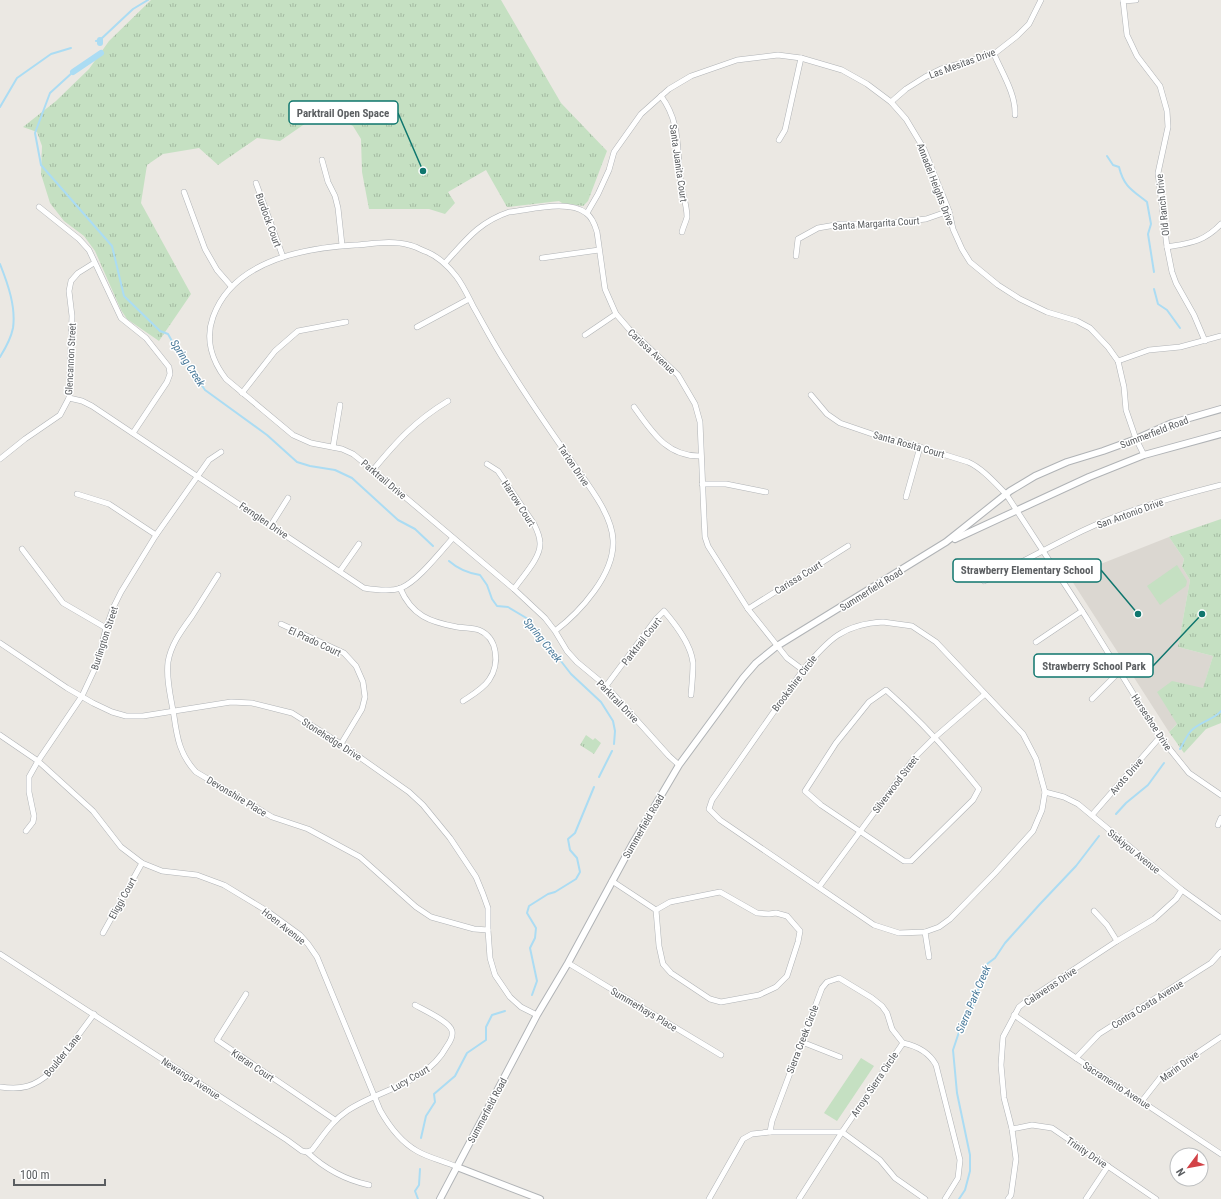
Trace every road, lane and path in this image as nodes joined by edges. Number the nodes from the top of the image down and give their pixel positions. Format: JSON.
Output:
{"nodes":[{"id":1,"x":1041,"y":0,"type":"edge"},
{"id":2,"x":1136,"y":0,"type":"edge"},
{"id":3,"x":1123,"y":1,"type":"edge"},
{"id":4,"x":994,"y":54,"type":"junction"},
{"id":5,"x":801,"y":58,"type":"junction"},
{"id":6,"x":661,"y":96,"type":"junction"},
{"id":7,"x":891,"y":102,"type":"junction"},
{"id":8,"x":1015,"y":115,"type":"dead end"},
{"id":9,"x":779,"y":140,"type":"dead end"},
{"id":10,"x":322,"y":160,"type":"dead end"},
{"id":11,"x":256,"y":183,"type":"dead end"},
{"id":12,"x":184,"y":192,"type":"dead end"},
{"id":13,"x":39,"y":207,"type":"dead end"},
{"id":14,"x":948,"y":211,"type":"junction"},
{"id":15,"x":587,"y":213,"type":"junction"},
{"id":16,"x":1221,"y":224,"type":"edge"},
{"id":17,"x":682,"y":232,"type":"dead end"},
{"id":18,"x":342,"y":245,"type":"junction"},
{"id":19,"x":1167,"y":247,"type":"junction"},
{"id":20,"x":600,"y":250,"type":"junction"},
{"id":21,"x":796,"y":256,"type":"dead end"},
{"id":22,"x":283,"y":257,"type":"junction"},
{"id":23,"x":542,"y":258,"type":"dead end"},
{"id":24,"x":94,"y":263,"type":"junction"},
{"id":25,"x":445,"y":263,"type":"junction"},
{"id":26,"x":231,"y":286,"type":"junction"},
{"id":27,"x":470,"y":299,"type":"junction"},
{"id":28,"x":616,"y":314,"type":"junction"},
{"id":29,"x":346,"y":322,"type":"dead end"},
{"id":30,"x":417,"y":327,"type":"dead end"},
{"id":31,"x":585,"y":336,"type":"dead end"},
{"id":32,"x":1221,"y":336,"type":"edge"},
{"id":33,"x":1205,"y":341,"type":"junction"},
{"id":34,"x":1118,"y":360,"type":"junction"},
{"id":35,"x":242,"y":394,"type":"junction"},
{"id":36,"x":811,"y":395,"type":"dead end"},
{"id":37,"x":69,"y":398,"type":"junction"},
{"id":38,"x":448,"y":401,"type":"dead end"},
{"id":39,"x":340,"y":405,"type":"dead end"},
{"id":40,"x":634,"y":407,"type":"dead end"},
{"id":41,"x":1221,"y":409,"type":"edge"},
{"id":42,"x":133,"y":433,"type":"junction"},
{"id":43,"x":1221,"y":434,"type":"edge"},
{"id":44,"x":1136,"y":439,"type":"junction"},
{"id":45,"x":333,"y":447,"type":"junction"},
{"id":46,"x":920,"y":447,"type":"junction"},
{"id":47,"x":222,"y":452,"type":"dead end"},
{"id":48,"x":1144,"y":455,"type":"junction"},
{"id":49,"x":701,"y":456,"type":"junction"},
{"id":50,"x":0,"y":459,"type":"edge"},
{"id":51,"x":486,"y":464,"type":"dead end"},
{"id":52,"x":374,"y":470,"type":"junction"},
{"id":53,"x":198,"y":476,"type":"junction"},
{"id":54,"x":702,"y":484,"type":"junction"},
{"id":55,"x":1221,"y":484,"type":"edge"},
{"id":56,"x":766,"y":492,"type":"dead end"},
{"id":57,"x":77,"y":494,"type":"dead end"},
{"id":58,"x":1006,"y":494,"type":"junction"},
{"id":59,"x":906,"y":497,"type":"dead end"},
{"id":60,"x":288,"y":498,"type":"dead end"},
{"id":61,"x":1016,"y":511,"type":"junction"},
{"id":62,"x":271,"y":525,"type":"junction"},
{"id":63,"x":156,"y":535,"type":"junction"},
{"id":64,"x":453,"y":538,"type":"junction"},
{"id":65,"x":946,"y":542,"type":"junction"},
{"id":66,"x":359,"y":544,"type":"dead end"},
{"id":67,"x":848,"y":546,"type":"dead end"},
{"id":68,"x":22,"y":550,"type":"dead end"},
{"id":69,"x":1042,"y":552,"type":"junction"},
{"id":70,"x":340,"y":571,"type":"junction"},
{"id":71,"x":218,"y":575,"type":"dead end"},
{"id":72,"x":984,"y":581,"type":"dead end"},
{"id":73,"x":400,"y":588,"type":"junction"},
{"id":74,"x":514,"y":589,"type":"junction"},
{"id":75,"x":748,"y":609,"type":"junction"},
{"id":76,"x":1082,"y":611,"type":"junction"},
{"id":77,"x":281,"y":624,"type":"dead end"},
{"id":78,"x":106,"y":628,"type":"junction"},
{"id":79,"x":555,"y":630,"type":"junction"},
{"id":80,"x":1036,"y":642,"type":"dead end"},
{"id":81,"x":0,"y":643,"type":"edge"},
{"id":82,"x":777,"y":646,"type":"junction"},
{"id":83,"x":803,"y":670,"type":"junction"},
{"id":84,"x":1120,"y":671,"type":"junction"},
{"id":85,"x":606,"y":686,"type":"junction"},
{"id":86,"x":985,"y":694,"type":"junction"},
{"id":87,"x":691,"y":695,"type":"dead end"},
{"id":88,"x":82,"y":696,"type":"junction"},
{"id":89,"x":1092,"y":699,"type":"dead end"},
{"id":90,"x":463,"y":700,"type":"dead end"},
{"id":91,"x":173,"y":712,"type":"junction"},
{"id":92,"x":0,"y":735,"type":"edge"},
{"id":93,"x":1160,"y":737,"type":"junction"},
{"id":94,"x":934,"y":738,"type":"junction"},
{"id":95,"x":341,"y":744,"type":"junction"},
{"id":96,"x":38,"y":761,"type":"junction"},
{"id":97,"x":679,"y":765,"type":"junction"},
{"id":98,"x":1045,"y":792,"type":"junction"},
{"id":99,"x":1221,"y":795,"type":"edge"},
{"id":100,"x":1092,"y":815,"type":"junction"},
{"id":101,"x":1221,"y":818,"type":"edge"},
{"id":102,"x":1218,"y":825,"type":"dead end"},
{"id":103,"x":26,"y":830,"type":"dead end"},
{"id":104,"x":860,"y":831,"type":"junction"},
{"id":105,"x":142,"y":863,"type":"junction"},
{"id":106,"x":612,"y":882,"type":"junction"},
{"id":107,"x":819,"y":887,"type":"junction"},
{"id":108,"x":1182,"y":890,"type":"junction"},
{"id":109,"x":656,"y":910,"type":"junction"},
{"id":110,"x":1094,"y":911,"type":"dead end"},
{"id":111,"x":1221,"y":918,"type":"edge"},
{"id":112,"x":488,"y":930,"type":"junction"},
{"id":113,"x":925,"y":932,"type":"junction"},
{"id":114,"x":103,"y":933,"type":"dead end"},
{"id":115,"x":1117,"y":941,"type":"junction"},
{"id":116,"x":1221,"y":952,"type":"edge"},
{"id":117,"x":0,"y":954,"type":"edge"},
{"id":118,"x":929,"y":957,"type":"dead end"},
{"id":119,"x":568,"y":963,"type":"junction"},
{"id":120,"x":246,"y":994,"type":"dead end"},
{"id":121,"x":415,"y":1005,"type":"dead end"},
{"id":122,"x":94,"y":1014,"type":"junction"},
{"id":123,"x":537,"y":1015,"type":"junction"},
{"id":124,"x":1014,"y":1015,"type":"junction"},
{"id":125,"x":1221,"y":1037,"type":"edge"},
{"id":126,"x":802,"y":1042,"type":"junction"},
{"id":127,"x":903,"y":1043,"type":"junction"},
{"id":128,"x":721,"y":1055,"type":"dead end"},
{"id":129,"x":840,"y":1057,"type":"dead end"},
{"id":130,"x":1076,"y":1058,"type":"junction"},
{"id":131,"x":0,"y":1087,"type":"edge"},
{"id":132,"x":375,"y":1096,"type":"junction"},
{"id":133,"x":1142,"y":1100,"type":"junction"},
{"id":134,"x":335,"y":1120,"type":"junction"},
{"id":135,"x":1012,"y":1129,"type":"junction"},
{"id":136,"x":770,"y":1132,"type":"junction"},
{"id":137,"x":842,"y":1132,"type":"junction"},
{"id":138,"x":307,"y":1152,"type":"junction"},
{"id":139,"x":1221,"y":1154,"type":"edge"},
{"id":140,"x":1108,"y":1166,"type":"junction"},
{"id":141,"x":457,"y":1167,"type":"junction"},
{"id":142,"x":370,"y":1185,"type":"dead end"},
{"id":143,"x":440,"y":1199,"type":"edge"},
{"id":144,"x":540,"y":1199,"type":"edge"},
{"id":145,"x":709,"y":1199,"type":"edge"},
{"id":146,"x":799,"y":1199,"type":"edge"},
{"id":147,"x":925,"y":1199,"type":"edge"},
{"id":148,"x":944,"y":1199,"type":"edge"},
{"id":149,"x":1008,"y":1199,"type":"edge"},
{"id":150,"x":1086,"y":1199,"type":"edge"},
{"id":151,"x":1156,"y":1199,"type":"edge"}],
"edges":[{"from":1,"to":4,"type":"street","name":"Las Mesitas Drive"},
{"from":2,"to":3,"type":"street"},
{"from":3,"to":19,"type":"street","name":"Old Ranch Drive"},
{"from":4,"to":7,"type":"street","name":"Las Mesitas Drive"},
{"from":4,"to":8,"type":"street"},
{"from":5,"to":6,"type":"street","name":"Annadel Heights Drive"},
{"from":5,"to":7,"type":"street","name":"Annadel Heights Drive"},
{"from":5,"to":9,"type":"street"},
{"from":6,"to":15,"type":"street","name":"Annadel Heights Drive"},
{"from":6,"to":17,"type":"street","name":"Santa Juanita Court"},
{"from":7,"to":14,"type":"street","name":"Annadel Heights Drive"},
{"from":10,"to":18,"type":"street"},
{"from":11,"to":22,"type":"street","name":"Burdock Court"},
{"from":12,"to":26,"type":"street"},
{"from":13,"to":24,"type":"street"},
{"from":14,"to":21,"type":"street","name":"Santa Margarita Court"},
{"from":14,"to":34,"type":"street","name":"Annadel Heights Drive"},
{"from":15,"to":20,"type":"street","name":"Carissa Avenue"},
{"from":15,"to":25,"type":"street"},
{"from":16,"to":19,"type":"street"},
{"from":18,"to":22,"type":"street","name":"Parktrail Drive"},
{"from":18,"to":25,"type":"street","name":"Parktrail Drive"},
{"from":19,"to":33,"type":"street","name":"Old Ranch Drive"},
{"from":20,"to":23,"type":"street"},
{"from":20,"to":28,"type":"street","name":"Carissa Avenue"},
{"from":22,"to":26,"type":"street","name":"Parktrail Drive"},
{"from":24,"to":37,"type":"street","name":"Glencannon Street"},
{"from":24,"to":42,"type":"street"},
{"from":25,"to":27,"type":"street","name":"Tarton Drive"},
{"from":26,"to":35,"type":"street","name":"Parktrail Drive"},
{"from":27,"to":30,"type":"street"},
{"from":27,"to":79,"type":"street","name":"Tarton Drive"},
{"from":28,"to":31,"type":"street"},
{"from":28,"to":49,"type":"street","name":"Carissa Avenue"},
{"from":29,"to":35,"type":"street"},
{"from":32,"to":33,"type":"street"},
{"from":33,"to":34,"type":"street"},
{"from":34,"to":44,"type":"street","name":"Annadel Heights Drive"},
{"from":35,"to":45,"type":"street","name":"Parktrail Drive"},
{"from":36,"to":46,"type":"street","name":"Santa Rosita Court"},
{"from":37,"to":42,"type":"street","name":"Fernglen Drive"},
{"from":37,"to":50,"type":"street","name":"Glencannon Street"},
{"from":38,"to":52,"type":"street"},
{"from":39,"to":45,"type":"street"},
{"from":40,"to":49,"type":"street"},
{"from":41,"to":44,"type":"street","name":"Summerfield Road"},
{"from":42,"to":53,"type":"street","name":"Fernglen Drive"},
{"from":43,"to":48,"type":"street","name":"Summerfield Road"},
{"from":44,"to":48,"type":"street","name":"Annadel Heights Drive"},
{"from":44,"to":58,"type":"street","name":"Summerfield Road"},
{"from":45,"to":52,"type":"street","name":"Parktrail Drive"},
{"from":46,"to":58,"type":"street","name":"Santa Rosita Court"},
{"from":46,"to":59,"type":"street"},
{"from":47,"to":53,"type":"street","name":"Burlington Street"},
{"from":48,"to":61,"type":"street","name":"Summerfield Road"},
{"from":49,"to":54,"type":"street","name":"Carissa Avenue"},
{"from":51,"to":74,"type":"street","name":"Harrow Court"},
{"from":52,"to":64,"type":"street","name":"Parktrail Drive"},
{"from":53,"to":62,"type":"street","name":"Fernglen Drive"},
{"from":53,"to":63,"type":"street","name":"Burlington Street"},
{"from":54,"to":56,"type":"street"},
{"from":54,"to":75,"type":"street","name":"Carissa Avenue"},
{"from":55,"to":69,"type":"street","name":"San Antonio Drive"},
{"from":57,"to":63,"type":"street"},
{"from":58,"to":61,"type":"street","name":"Horseshoe Drive"},
{"from":58,"to":65,"type":"street","name":"Summerfield Road"},
{"from":60,"to":62,"type":"street"},
{"from":61,"to":65,"type":"street","name":"Summerfield Road"},
{"from":61,"to":69,"type":"street","name":"Horseshoe Drive"},
{"from":62,"to":70,"type":"street","name":"Fernglen Drive"},
{"from":63,"to":78,"type":"street","name":"Burlington Street"},
{"from":64,"to":73,"type":"street","name":"Fernglen Drive"},
{"from":64,"to":74,"type":"street","name":"Parktrail Drive"},
{"from":65,"to":82,"type":"street","name":"Summerfield Road"},
{"from":66,"to":70,"type":"street"},
{"from":67,"to":75,"type":"street","name":"Carissa Court"},
{"from":68,"to":78,"type":"street"},
{"from":69,"to":72,"type":"street","name":"San Antonio Drive"},
{"from":69,"to":76,"type":"street","name":"Horseshoe Drive"},
{"from":70,"to":73,"type":"street","name":"Fernglen Drive"},
{"from":71,"to":91,"type":"street","name":"Devonshire Place"},
{"from":73,"to":90,"type":"street"},
{"from":74,"to":79,"type":"street","name":"Parktrail Drive"},
{"from":75,"to":82,"type":"street","name":"Carissa Avenue"},
{"from":76,"to":80,"type":"street"},
{"from":76,"to":84,"type":"street","name":"Horseshoe Drive"},
{"from":77,"to":95,"type":"street","name":"El Prado Court"},
{"from":78,"to":88,"type":"street","name":"Burlington Street"},
{"from":79,"to":85,"type":"street","name":"Parktrail Drive"},
{"from":81,"to":88,"type":"street","name":"Stonehedge Drive"},
{"from":82,"to":83,"type":"street","name":"Carissa Avenue"},
{"from":82,"to":97,"type":"street","name":"Summerfield Road"},
{"from":83,"to":86,"type":"street","name":"Brookshire Circle"},
{"from":83,"to":107,"type":"street","name":"Brookshire Circle"},
{"from":84,"to":89,"type":"street"},
{"from":84,"to":93,"type":"street","name":"Horseshoe Drive"},
{"from":85,"to":87,"type":"street","name":"Parktrail Court"},
{"from":85,"to":97,"type":"street","name":"Parktrail Drive"},
{"from":86,"to":94,"type":"street","name":"Silverwood Street"},
{"from":86,"to":98,"type":"street","name":"Brookshire Circle"},
{"from":88,"to":91,"type":"street","name":"Stonehedge Drive"},
{"from":88,"to":96,"type":"street","name":"Burlington Street"},
{"from":91,"to":95,"type":"street","name":"Stonehedge Drive"},
{"from":91,"to":112,"type":"street","name":"Devonshire Place"},
{"from":92,"to":96,"type":"street","name":"Hoen Avenue"},
{"from":93,"to":99,"type":"street","name":"Horseshoe Drive"},
{"from":93,"to":100,"type":"street","name":"Avots Drive"},
{"from":94,"to":104,"type":"street","name":"Silverwood Street"},
{"from":94,"to":104,"type":"street"},
{"from":94,"to":104,"type":"street"},
{"from":95,"to":112,"type":"street","name":"Stonehedge Drive"},
{"from":96,"to":103,"type":"street","name":"Burlington Street"},
{"from":96,"to":105,"type":"street","name":"Hoen Avenue"},
{"from":97,"to":106,"type":"street","name":"Summerfield Road"},
{"from":98,"to":100,"type":"street","name":"Siskiyou Avenue"},
{"from":98,"to":113,"type":"street","name":"Brookshire Circle"},
{"from":100,"to":108,"type":"street","name":"Siskiyou Avenue"},
{"from":101,"to":102,"type":"street"},
{"from":104,"to":107,"type":"street","name":"Silverwood Street"},
{"from":105,"to":114,"type":"street","name":"Eliggi Court"},
{"from":105,"to":132,"type":"street","name":"Hoen Avenue"},
{"from":106,"to":109,"type":"street"},
{"from":106,"to":119,"type":"street","name":"Summerfield Road"},
{"from":107,"to":113,"type":"street","name":"Brookshire Circle"},
{"from":108,"to":111,"type":"street","name":"Siskiyou Avenue"},
{"from":108,"to":115,"type":"street","name":"Calaveras Drive"},
{"from":109,"to":109,"type":"street"},
{"from":110,"to":115,"type":"street"},
{"from":112,"to":123,"type":"street","name":"Stonehedge Drive"},
{"from":113,"to":118,"type":"street"},
{"from":115,"to":124,"type":"street","name":"Calaveras Drive"},
{"from":116,"to":130,"type":"street","name":"Contra Costa Avenue"},
{"from":117,"to":122,"type":"street","name":"Newanga Avenue"},
{"from":119,"to":123,"type":"street","name":"Summerfield Road"},
{"from":119,"to":128,"type":"street","name":"Summerhays Place"},
{"from":120,"to":134,"type":"street","name":"Kieran Court"},
{"from":121,"to":132,"type":"street","name":"Lucy Court"},
{"from":122,"to":131,"type":"street","name":"Boulder Lane"},
{"from":122,"to":138,"type":"street","name":"Newanga Avenue"},
{"from":123,"to":141,"type":"street","name":"Summerfield Road"},
{"from":124,"to":130,"type":"street","name":"Sacramento Avenue"},
{"from":124,"to":135,"type":"street","name":"Calaveras Drive"},
{"from":125,"to":133,"type":"street","name":"Marin Drive"},
{"from":126,"to":127,"type":"street","name":"Sierra Creek Circle"},
{"from":126,"to":129,"type":"street"},
{"from":126,"to":136,"type":"street","name":"Sierra Creek Circle"},
{"from":127,"to":137,"type":"street","name":"Arroyo Sierra Circle"},
{"from":127,"to":148,"type":"street","name":"Arroyo Sierra Circle"},
{"from":130,"to":133,"type":"street","name":"Sacramento Avenue"},
{"from":132,"to":134,"type":"street"},
{"from":132,"to":141,"type":"street","name":"Hoen Avenue"},
{"from":133,"to":139,"type":"street","name":"Sacramento Avenue"},
{"from":134,"to":138,"type":"street"},
{"from":135,"to":140,"type":"street","name":"Trinity Drive"},
{"from":135,"to":149,"type":"street","name":"Calaveras Drive"},
{"from":136,"to":137,"type":"street"},
{"from":136,"to":145,"type":"street"},
{"from":137,"to":146,"type":"street","name":"Arroyo Sierra Circle"},
{"from":137,"to":147,"type":"street"},
{"from":138,"to":142,"type":"street","name":"Newanga Avenue"},
{"from":140,"to":150,"type":"street"},
{"from":140,"to":151,"type":"street","name":"Trinity Drive"},
{"from":141,"to":143,"type":"street","name":"Summerfield Road"},
{"from":141,"to":144,"type":"street","name":"Hoen Avenue"}]}
